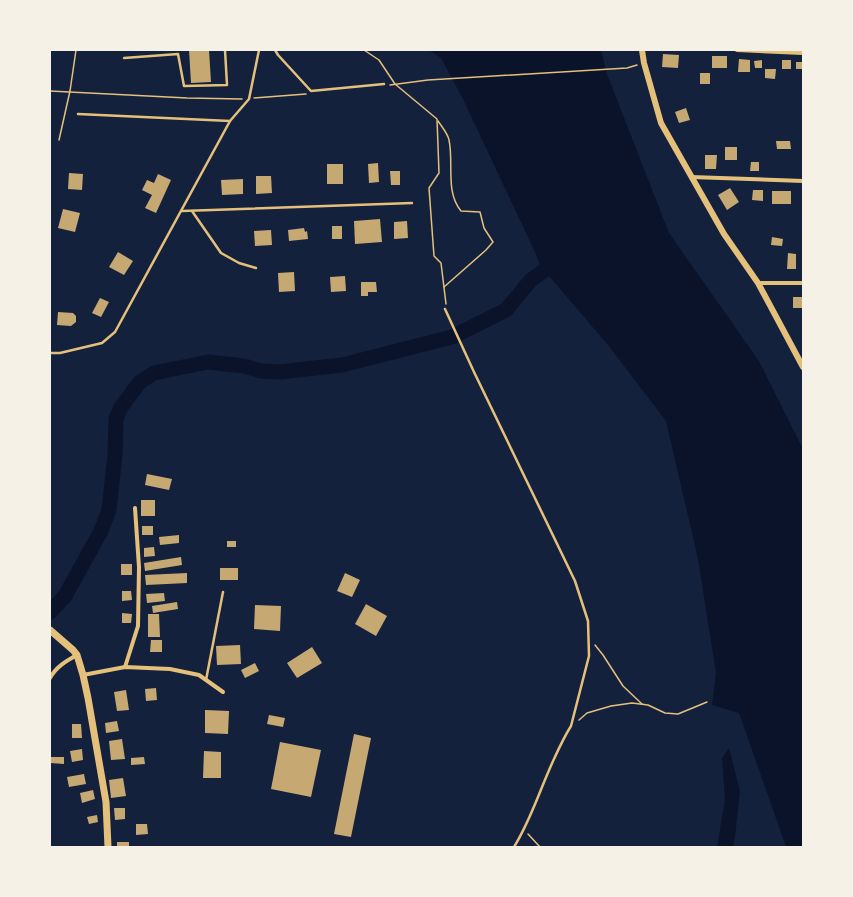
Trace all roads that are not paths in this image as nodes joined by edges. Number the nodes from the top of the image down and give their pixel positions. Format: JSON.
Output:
{"nodes":[{"id":1,"x":225,"y":50,"type":"edge"},
{"id":2,"x":259,"y":50,"type":"edge"},
{"id":3,"x":276,"y":50,"type":"edge"},
{"id":4,"x":642,"y":50,"type":"edge"},
{"id":5,"x":737,"y":50,"type":"edge"},
{"id":6,"x":803,"y":53,"type":"edge"},
{"id":7,"x":124,"y":58,"type":"dead end"},
{"id":8,"x":384,"y":84,"type":"dead end"},
{"id":9,"x":78,"y":114,"type":"dead end"},
{"id":10,"x":230,"y":121,"type":"junction"},
{"id":11,"x":691,"y":177,"type":"junction"},
{"id":12,"x":803,"y":182,"type":"edge"},
{"id":13,"x":412,"y":203,"type":"dead end"},
{"id":14,"x":191,"y":210,"type":"junction"},
{"id":15,"x":181,"y":211,"type":"junction"},
{"id":16,"x":256,"y":268,"type":"dead end"},
{"id":17,"x":758,"y":283,"type":"junction"},
{"id":18,"x":803,"y":283,"type":"edge"},
{"id":19,"x":445,"y":309,"type":"road end"},
{"id":20,"x":50,"y":352,"type":"edge"},
{"id":21,"x":803,"y":367,"type":"edge"},
{"id":22,"x":135,"y":508,"type":"dead end"},
{"id":23,"x":222,"y":592,"type":"dead end"},
{"id":24,"x":50,"y":630,"type":"edge"},
{"id":25,"x":77,"y":655,"type":"junction"},
{"id":26,"x":125,"y":667,"type":"junction"},
{"id":27,"x":83,"y":675,"type":"junction"},
{"id":28,"x":50,"y":678,"type":"edge"},
{"id":29,"x":206,"y":680,"type":"junction"},
{"id":30,"x":223,"y":692,"type":"dead end"},
{"id":31,"x":108,"y":847,"type":"edge"},
{"id":32,"x":514,"y":847,"type":"edge"}],
"edges":[{"from":1,"to":7,"type":"lane"},
{"from":2,"to":10,"type":"lane"},
{"from":3,"to":8,"type":"lane"},
{"from":4,"to":11,"type":"street"},
{"from":5,"to":6,"type":"street"},
{"from":9,"to":10,"type":"lane"},
{"from":10,"to":15,"type":"lane"},
{"from":11,"to":12,"type":"street"},
{"from":11,"to":17,"type":"street"},
{"from":13,"to":14,"type":"lane"},
{"from":14,"to":15,"type":"lane"},
{"from":14,"to":16,"type":"lane"},
{"from":15,"to":20,"type":"lane"},
{"from":17,"to":18,"type":"street"},
{"from":17,"to":21,"type":"street"},
{"from":19,"to":32,"type":"lane"},
{"from":22,"to":26,"type":"street"},
{"from":23,"to":29,"type":"lane"},
{"from":24,"to":25,"type":"main road"},
{"from":25,"to":27,"type":"main road"},
{"from":25,"to":28,"type":"street"},
{"from":26,"to":27,"type":"street"},
{"from":26,"to":29,"type":"street"},
{"from":27,"to":31,"type":"main road"},
{"from":29,"to":30,"type":"street"}]}
